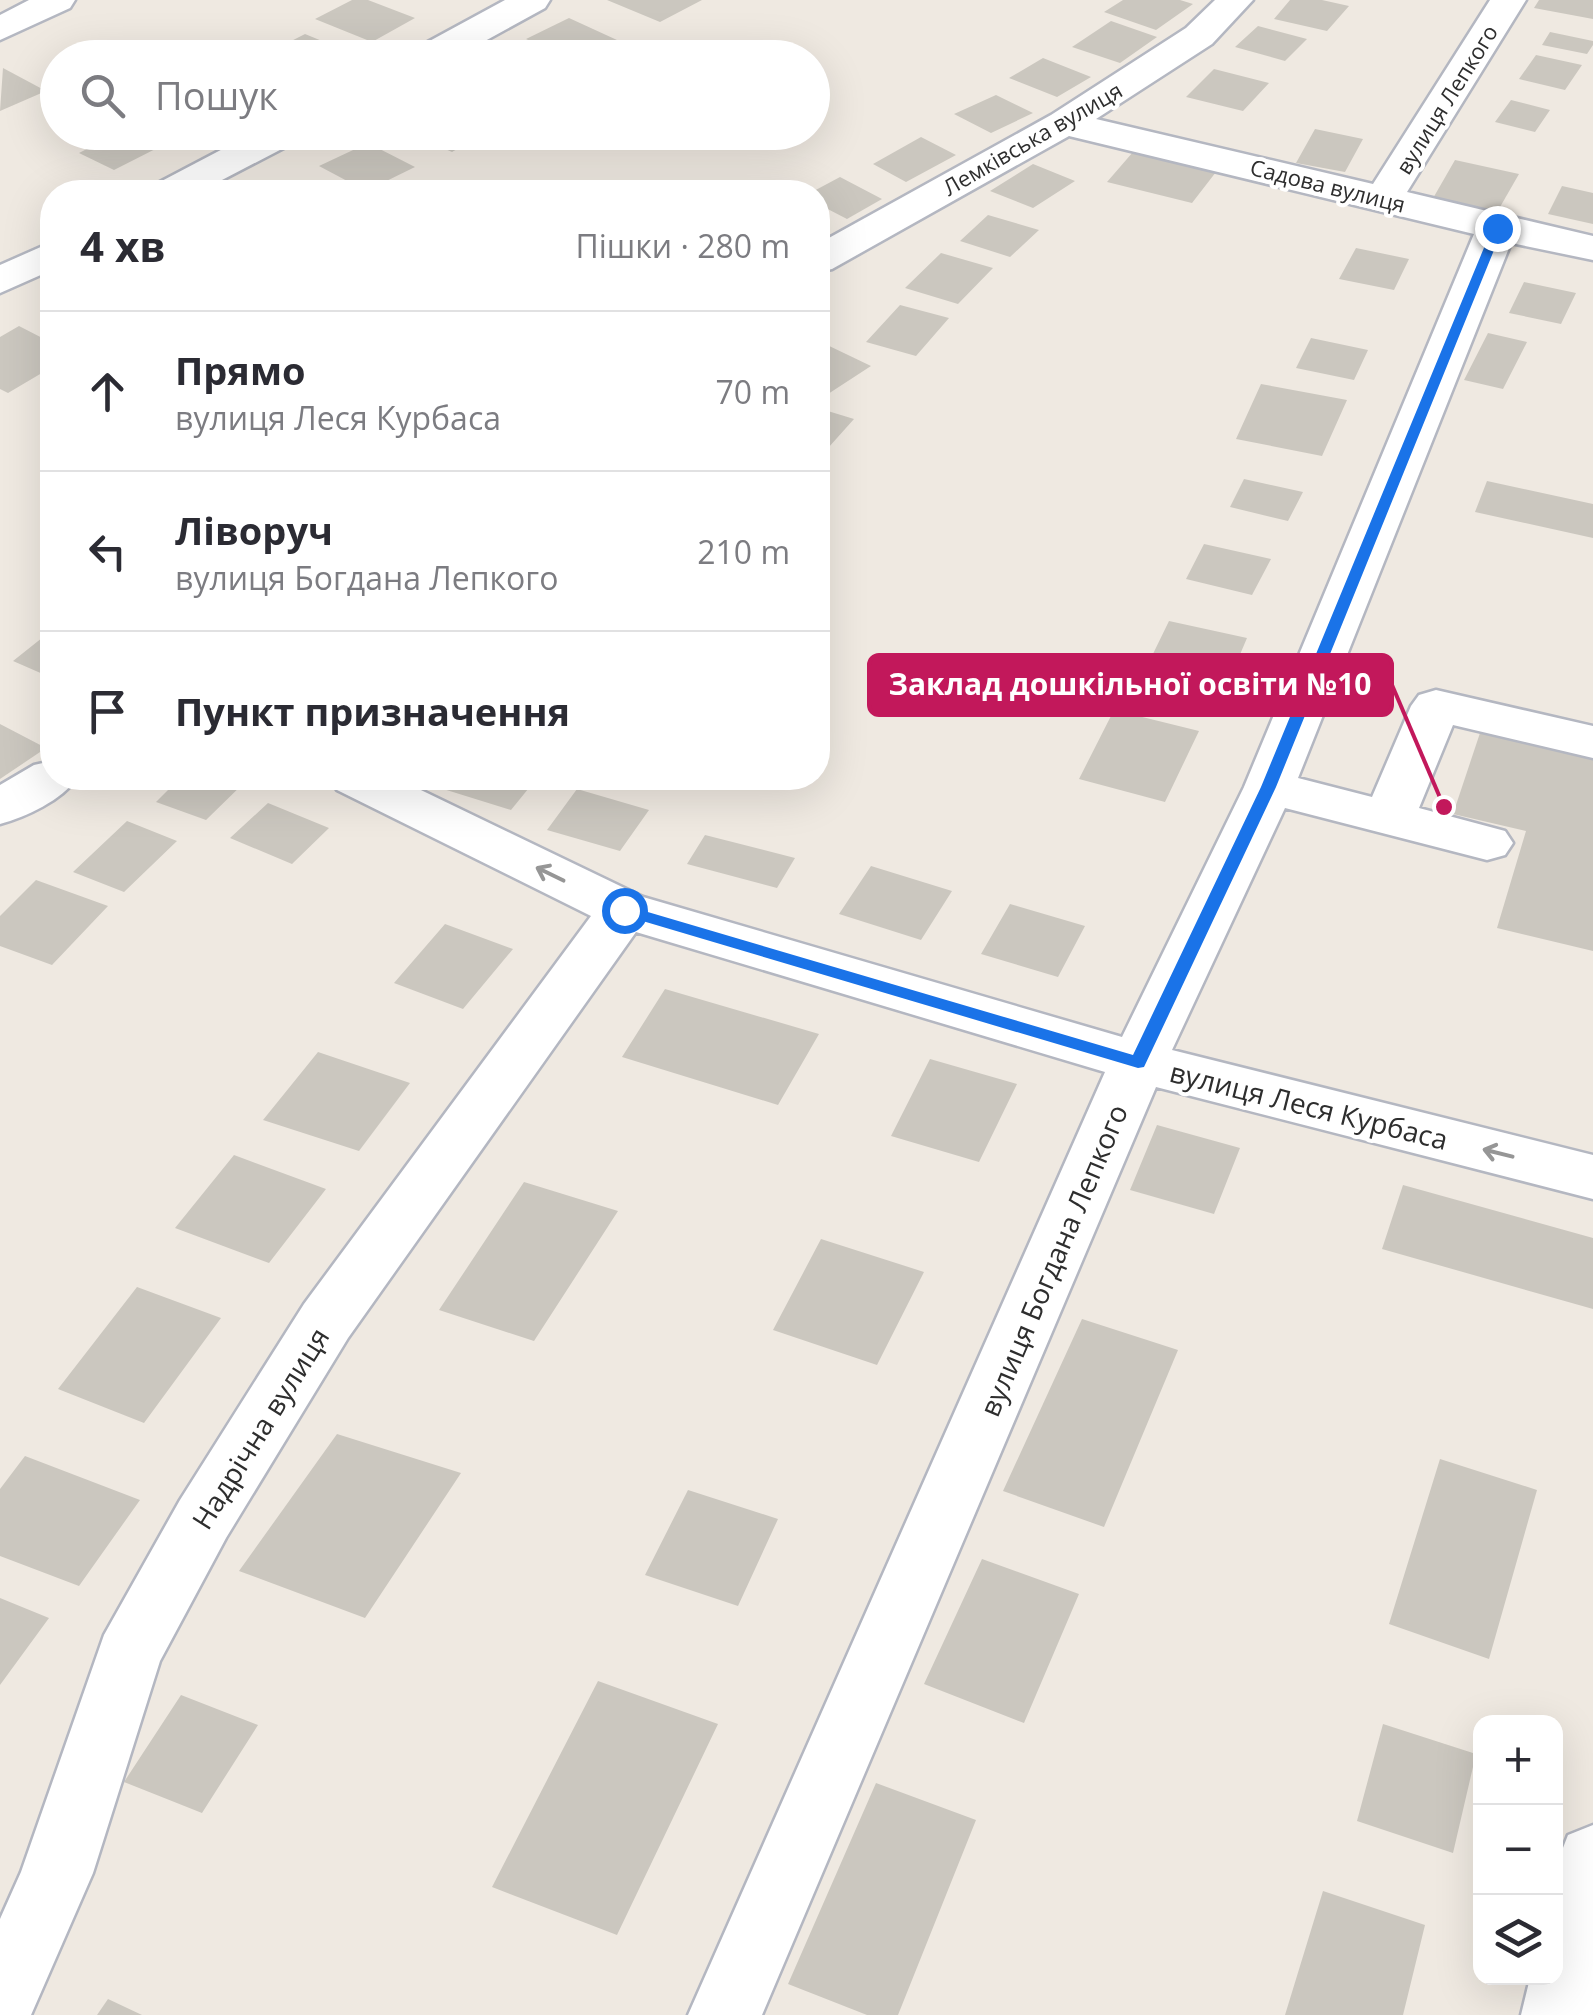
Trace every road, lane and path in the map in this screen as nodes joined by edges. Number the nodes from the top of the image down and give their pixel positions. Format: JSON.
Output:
{"nodes":[{"id":1,"x":58,"y":0,"type":"edge"},
{"id":2,"x":532,"y":0,"type":"edge"},
{"id":3,"x":1235,"y":0,"type":"edge"},
{"id":4,"x":1508,"y":0,"type":"edge"},
{"id":5,"x":0,"y":29,"type":"edge"},
{"id":6,"x":459,"y":40,"type":"edge"},
{"id":7,"x":1064,"y":123,"type":"junction"},
{"id":8,"x":250,"y":150,"type":"edge"},
{"id":9,"x":193,"y":180,"type":"edge"},
{"id":10,"x":1384,"y":198,"type":"junction"},
{"id":11,"x":1497,"y":228,"type":"junction"},
{"id":12,"x":1593,"y":248,"type":"edge"},
{"id":13,"x":830,"y":253,"type":"edge"},
{"id":14,"x":40,"y":260,"type":"edge"},
{"id":15,"x":0,"y":281,"type":"edge"},
{"id":16,"x":1593,"y":742,"type":"edge"},
{"id":17,"x":40,"y":784,"type":"edge"},
{"id":18,"x":1269,"y":787,"type":"junction"},
{"id":19,"x":379,"y":790,"type":"edge"},
{"id":20,"x":0,"y":807,"type":"edge"},
{"id":21,"x":1389,"y":818,"type":"junction"},
{"id":22,"x":1487,"y":843,"type":"dead end"},
{"id":23,"x":624,"y":910,"type":"junction"},
{"id":24,"x":1138,"y":1062,"type":"junction"},
{"id":25,"x":1593,"y":1177,"type":"edge"},
{"id":26,"x":1593,"y":1858,"type":"edge"},
{"id":27,"x":0,"y":2002,"type":"edge"},
{"id":28,"x":725,"y":2015,"type":"edge"},
{"id":29,"x":1558,"y":2015,"type":"edge"}],
"edges":[{"from":1,"to":5,"type":"street"},
{"from":2,"to":6,"type":"street"},
{"from":3,"to":7,"type":"street","name":"Лемківська вулиця"},
{"from":4,"to":10,"type":"street","name":"вулиця Лепкого"},
{"from":7,"to":10,"type":"street","name":"Садова вулиця"},
{"from":7,"to":13,"type":"street","name":"Лемківська вулиця"},
{"from":8,"to":9,"type":"street"},
{"from":10,"to":11,"type":"street","name":"Садова вулиця"},
{"from":11,"to":12,"type":"street","name":"Садова вулиця"},
{"from":11,"to":18,"type":"street","name":"вулиця Богдана Лепкого"},
{"from":14,"to":15,"type":"street"},
{"from":16,"to":21,"type":"street"},
{"from":17,"to":20,"type":"street"},
{"from":18,"to":21,"type":"street"},
{"from":18,"to":24,"type":"street","name":"вулиця Богдана Лепкого"},
{"from":23,"to":19,"type":"street","name":"вулиця Леся Курбаса","one_way":true},
{"from":21,"to":22,"type":"street"},
{"from":23,"to":24,"type":"street","name":"вулиця Леся Курбаса"},
{"from":23,"to":27,"type":"street","name":"Надрічна вулиця"},
{"from":25,"to":24,"type":"street","name":"вулиця Леся Курбаса","one_way":true},
{"from":24,"to":28,"type":"street","name":"вулиця Богдана Лепкого"},
{"from":26,"to":29,"type":"street"}]}
